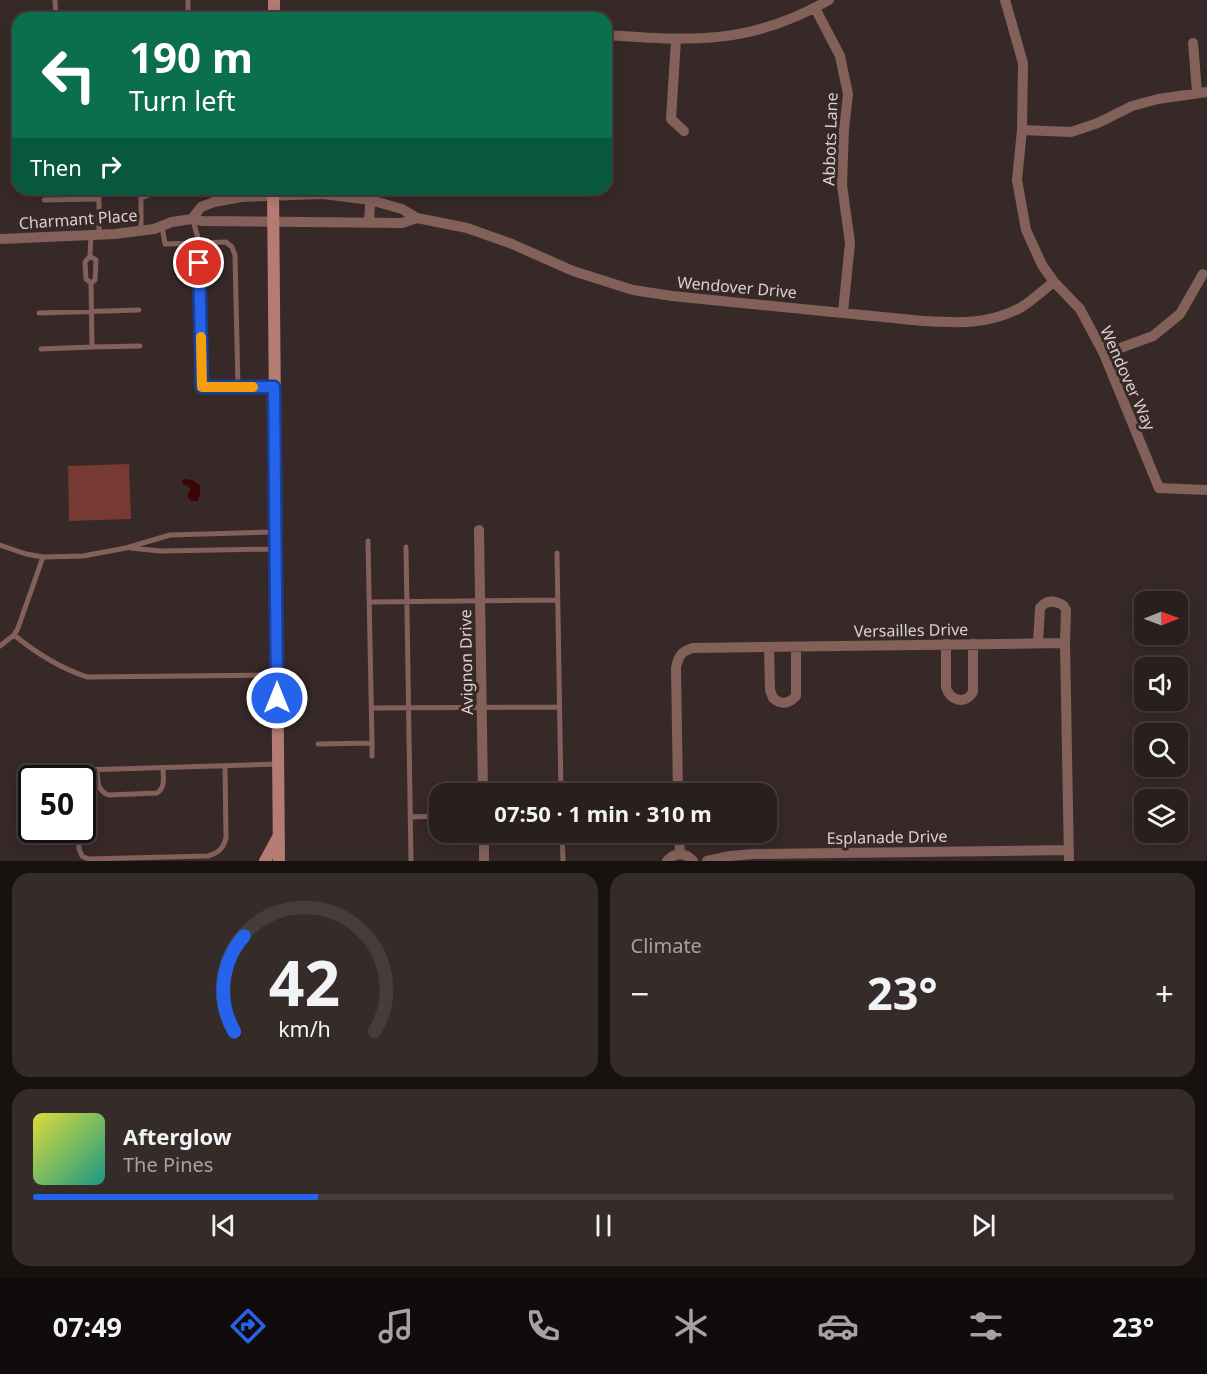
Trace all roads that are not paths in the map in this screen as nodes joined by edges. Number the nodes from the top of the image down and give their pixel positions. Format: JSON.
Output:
{"nodes":[{"id":1,"x":829,"y":0,"type":"edge"},
{"id":2,"x":1005,"y":0,"type":"edge"},
{"id":3,"x":815,"y":8,"type":"junction"},
{"id":4,"x":612,"y":35,"type":"edge"},
{"id":5,"x":675,"y":40,"type":"junction"},
{"id":6,"x":1193,"y":43,"type":"dead end"},
{"id":7,"x":1202,"y":92,"type":"edge"},
{"id":8,"x":1022,"y":130,"type":"junction"},
{"id":9,"x":684,"y":131,"type":"dead end"},
{"id":10,"x":99,"y":195,"type":"edge"},
{"id":11,"x":149,"y":195,"type":"edge"},
{"id":12,"x":254,"y":195,"type":"edge"},
{"id":13,"x":273,"y":195,"type":"edge"},
{"id":14,"x":371,"y":195,"type":"edge"},
{"id":15,"x":373,"y":195,"type":"edge"},
{"id":16,"x":141,"y":198,"type":"joint"},
{"id":17,"x":99,"y":199,"type":"junction"},
{"id":18,"x":44,"y":200,"type":"dead end"},
{"id":19,"x":417,"y":218,"type":"junction"},
{"id":20,"x":192,"y":219,"type":"junction"},
{"id":21,"x":272,"y":223,"type":"junction"},
{"id":22,"x":369,"y":223,"type":"junction"},
{"id":23,"x":162,"y":226,"type":"junction"},
{"id":24,"x":141,"y":231,"type":"junction"},
{"id":25,"x":95,"y":235,"type":"junction"},
{"id":26,"x":0,"y":239,"type":"edge"},
{"id":27,"x":199,"y":242,"type":"junction"},
{"id":28,"x":90,"y":256,"type":"junction"},
{"id":29,"x":1203,"y":274,"type":"dead end"},
{"id":30,"x":1054,"y":282,"type":"junction"},
{"id":31,"x":91,"y":283,"type":"junction"},
{"id":32,"x":139,"y":310,"type":"dead end"},
{"id":33,"x":91,"y":311,"type":"junction"},
{"id":34,"x":843,"y":312,"type":"junction"},
{"id":35,"x":39,"y":313,"type":"dead end"},
{"id":36,"x":140,"y":346,"type":"dead end"},
{"id":37,"x":92,"y":347,"type":"junction"},
{"id":38,"x":41,"y":349,"type":"dead end"},
{"id":39,"x":1104,"y":354,"type":"junction"},
{"id":40,"x":238,"y":387,"type":"junction"},
{"id":41,"x":274,"y":387,"type":"junction"},
{"id":42,"x":1207,"y":490,"type":"edge"},
{"id":43,"x":479,"y":530,"type":"dead end"},
{"id":44,"x":276,"y":532,"type":"junction"},
{"id":45,"x":368,"y":541,"type":"dead end"},
{"id":46,"x":0,"y":545,"type":"edge"},
{"id":47,"x":406,"y":547,"type":"dead end"},
{"id":48,"x":126,"y":548,"type":"junction"},
{"id":49,"x":276,"y":549,"type":"junction"},
{"id":50,"x":557,"y":554,"type":"dead end"},
{"id":51,"x":43,"y":556,"type":"junction"},
{"id":52,"x":558,"y":600,"type":"junction"},
{"id":53,"x":480,"y":601,"type":"junction"},
{"id":54,"x":369,"y":602,"type":"junction"},
{"id":55,"x":407,"y":602,"type":"junction"},
{"id":56,"x":14,"y":635,"type":"junction"},
{"id":57,"x":1038,"y":643,"type":"junction"},
{"id":58,"x":1065,"y":643,"type":"junction"},
{"id":59,"x":946,"y":644,"type":"junction"},
{"id":60,"x":973,"y":644,"type":"junction"},
{"id":61,"x":0,"y":646,"type":"edge"},
{"id":62,"x":769,"y":647,"type":"junction"},
{"id":63,"x":796,"y":647,"type":"junction"},
{"id":64,"x":277,"y":675,"type":"junction"},
{"id":65,"x":559,"y":707,"type":"junction"},
{"id":66,"x":371,"y":708,"type":"junction"},
{"id":67,"x":408,"y":708,"type":"junction"},
{"id":68,"x":482,"y":708,"type":"junction"},
{"id":69,"x":372,"y":743,"type":"junction"},
{"id":70,"x":318,"y":744,"type":"dead end"},
{"id":71,"x":372,"y":756,"type":"dead end"},
{"id":72,"x":278,"y":764,"type":"junction"},
{"id":73,"x":225,"y":766,"type":"junction"},
{"id":74,"x":163,"y":768,"type":"junction"},
{"id":75,"x":98,"y":770,"type":"joint"},
{"id":76,"x":483,"y":783,"type":"edge"},
{"id":77,"x":561,"y":783,"type":"edge"},
{"id":78,"x":678,"y":783,"type":"edge"},
{"id":79,"x":429,"y":816,"type":"edge"},
{"id":80,"x":410,"y":817,"type":"junction"},
{"id":81,"x":279,"y":836,"type":"junction"},
{"id":82,"x":79,"y":843,"type":"edge"},
{"id":83,"x":484,"y":843,"type":"edge"},
{"id":84,"x":562,"y":843,"type":"edge"},
{"id":85,"x":680,"y":843,"type":"edge"},
{"id":86,"x":680,"y":854,"type":"junction"},
{"id":87,"x":1068,"y":855,"type":"edge"},
{"id":88,"x":126,"y":859,"type":"edge"},
{"id":89,"x":265,"y":861,"type":"edge"},
{"id":90,"x":279,"y":861,"type":"edge"},
{"id":91,"x":411,"y":861,"type":"edge"},
{"id":92,"x":484,"y":861,"type":"edge"},
{"id":93,"x":563,"y":861,"type":"edge"},
{"id":94,"x":667,"y":861,"type":"edge"},
{"id":95,"x":693,"y":861,"type":"edge"},
{"id":96,"x":707,"y":861,"type":"edge"}],
"edges":[{"from":1,"to":3,"type":"street"},
{"from":2,"to":8,"type":"street","name":"Wendover Way"},
{"from":3,"to":5,"type":"street"},
{"from":3,"to":34,"type":"street","name":"Abbots Lane"},
{"from":4,"to":5,"type":"street"},
{"from":5,"to":9,"type":"street"},
{"from":6,"to":7,"type":"street"},
{"from":7,"to":8,"type":"street"},
{"from":8,"to":30,"type":"street","name":"Wendover Way"},
{"from":10,"to":17,"type":"lane"},
{"from":11,"to":16,"type":"lane"},
{"from":12,"to":20,"type":"street","name":"Charmant Place"},
{"from":13,"to":21,"type":"main road"},
{"from":14,"to":22,"type":"street"},
{"from":15,"to":19,"type":"street","name":"Wendover Drive"},
{"from":16,"to":24,"type":"lane"},
{"from":17,"to":18,"type":"lane"},
{"from":17,"to":25,"type":"lane"},
{"from":19,"to":22,"type":"street","name":"Wendover Drive"},
{"from":19,"to":34,"type":"street","name":"Wendover Drive"},
{"from":20,"to":21,"type":"street","name":"Charmant Place"},
{"from":20,"to":23,"type":"street","name":"Charmant Place"},
{"from":20,"to":27,"type":"lane"},
{"from":21,"to":22,"type":"street","name":"Wendover Drive"},
{"from":21,"to":41,"type":"main road"},
{"from":23,"to":24,"type":"street","name":"Charmant Place"},
{"from":23,"to":27,"type":"lane"},
{"from":24,"to":25,"type":"street","name":"Charmant Place"},
{"from":25,"to":26,"type":"street","name":"Charmant Place"},
{"from":25,"to":28,"type":"lane"},
{"from":27,"to":40,"type":"lane"},
{"from":27,"to":40,"type":"lane"},
{"from":28,"to":31,"type":"lane"},
{"from":28,"to":31,"type":"lane"},
{"from":29,"to":39,"type":"street"},
{"from":30,"to":34,"type":"street","name":"Wendover Drive"},
{"from":30,"to":39,"type":"street","name":"Wendover Way"},
{"from":31,"to":33,"type":"lane"},
{"from":32,"to":33,"type":"lane"},
{"from":33,"to":35,"type":"lane"},
{"from":33,"to":37,"type":"lane"},
{"from":36,"to":37,"type":"lane"},
{"from":37,"to":38,"type":"lane"},
{"from":39,"to":42,"type":"street","name":"Wendover Way"},
{"from":40,"to":41,"type":"lane"},
{"from":41,"to":44,"type":"main road"},
{"from":43,"to":53,"type":"street","name":"Avignon Drive"},
{"from":44,"to":48,"type":"lane"},
{"from":44,"to":49,"type":"main road"},
{"from":45,"to":54,"type":"lane"},
{"from":46,"to":51,"type":"lane"},
{"from":47,"to":55,"type":"lane"},
{"from":48,"to":49,"type":"lane"},
{"from":48,"to":51,"type":"lane"},
{"from":49,"to":64,"type":"main road"},
{"from":50,"to":52,"type":"lane"},
{"from":51,"to":56,"type":"lane"},
{"from":52,"to":53,"type":"lane"},
{"from":52,"to":65,"type":"lane"},
{"from":53,"to":55,"type":"lane"},
{"from":53,"to":68,"type":"street","name":"Avignon Drive"},
{"from":54,"to":55,"type":"lane"},
{"from":54,"to":66,"type":"lane"},
{"from":55,"to":67,"type":"lane"},
{"from":56,"to":61,"type":"lane"},
{"from":56,"to":64,"type":"lane"},
{"from":57,"to":58,"type":"street","name":"Versailles Drive"},
{"from":57,"to":58,"type":"street"},
{"from":57,"to":60,"type":"street","name":"Versailles Drive"},
{"from":58,"to":87,"type":"street"},
{"from":59,"to":60,"type":"street","name":"Versailles Drive"},
{"from":59,"to":60,"type":"street"},
{"from":59,"to":63,"type":"street","name":"Versailles Drive"},
{"from":62,"to":63,"type":"street","name":"Versailles Drive"},
{"from":62,"to":63,"type":"street"},
{"from":62,"to":78,"type":"street","name":"Versailles Drive"},
{"from":64,"to":72,"type":"main road"},
{"from":65,"to":68,"type":"lane"},
{"from":65,"to":77,"type":"lane"},
{"from":66,"to":67,"type":"lane"},
{"from":66,"to":69,"type":"lane"},
{"from":67,"to":68,"type":"lane"},
{"from":67,"to":80,"type":"lane"},
{"from":68,"to":76,"type":"street","name":"Avignon Drive"},
{"from":69,"to":70,"type":"lane"},
{"from":69,"to":71,"type":"lane"},
{"from":72,"to":73,"type":"lane"},
{"from":72,"to":81,"type":"main road"},
{"from":73,"to":74,"type":"lane"},
{"from":73,"to":88,"type":"lane"},
{"from":74,"to":75,"type":"lane"},
{"from":74,"to":75,"type":"lane"},
{"from":79,"to":80,"type":"lane"},
{"from":80,"to":91,"type":"lane"},
{"from":81,"to":89,"type":"main road"},
{"from":81,"to":90,"type":"main road"},
{"from":82,"to":88,"type":"lane"},
{"from":83,"to":92,"type":"street"},
{"from":84,"to":93,"type":"lane"},
{"from":85,"to":86,"type":"street"},
{"from":86,"to":94,"type":"street"},
{"from":86,"to":95,"type":"street"},
{"from":87,"to":96,"type":"street","name":"Esplanade Drive"}]}
